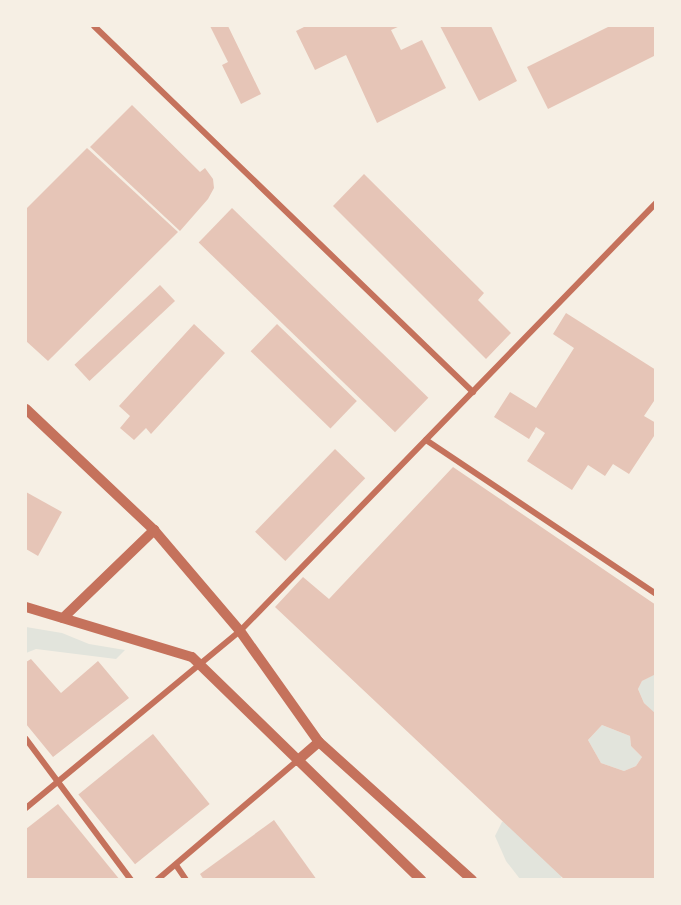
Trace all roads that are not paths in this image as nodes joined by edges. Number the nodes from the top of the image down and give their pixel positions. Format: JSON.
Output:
{"nodes":[{"id":1,"x":94,"y":26,"type":"edge"},
{"id":2,"x":656,"y":203,"type":"edge"},
{"id":3,"x":473,"y":392,"type":"junction"},
{"id":4,"x":26,"y":409,"type":"edge"},
{"id":5,"x":426,"y":440,"type":"junction"},
{"id":6,"x":154,"y":530,"type":"junction"},
{"id":7,"x":656,"y":594,"type":"edge"},
{"id":8,"x":26,"y":607,"type":"edge"},
{"id":9,"x":63,"y":618,"type":"junction"},
{"id":10,"x":240,"y":631,"type":"junction"},
{"id":11,"x":200,"y":665,"type":"junction"},
{"id":12,"x":26,"y":739,"type":"edge"},
{"id":13,"x":319,"y":742,"type":"junction"},
{"id":14,"x":297,"y":760,"type":"junction"},
{"id":15,"x":59,"y":781,"type":"junction"},
{"id":16,"x":26,"y":808,"type":"edge"},
{"id":17,"x":176,"y":865,"type":"junction"},
{"id":18,"x":131,"y":879,"type":"edge"},
{"id":19,"x":157,"y":879,"type":"edge"},
{"id":20,"x":186,"y":879,"type":"edge"},
{"id":21,"x":421,"y":879,"type":"edge"},
{"id":22,"x":472,"y":879,"type":"edge"}],
"edges":[{"from":1,"to":3,"type":"street"},
{"from":2,"to":3,"type":"street"},
{"from":3,"to":5,"type":"street"},
{"from":4,"to":6,"type":"street"},
{"from":5,"to":7,"type":"street"},
{"from":5,"to":10,"type":"street"},
{"from":6,"to":9,"type":"street"},
{"from":6,"to":10,"type":"street"},
{"from":8,"to":9,"type":"street"},
{"from":9,"to":11,"type":"street"},
{"from":10,"to":11,"type":"street"},
{"from":10,"to":13,"type":"street"},
{"from":11,"to":14,"type":"street"},
{"from":11,"to":15,"type":"street"},
{"from":12,"to":15,"type":"street"},
{"from":13,"to":14,"type":"street"},
{"from":13,"to":22,"type":"street"},
{"from":14,"to":17,"type":"street"},
{"from":14,"to":21,"type":"street"},
{"from":15,"to":16,"type":"street"},
{"from":15,"to":18,"type":"street"},
{"from":17,"to":19,"type":"street"},
{"from":17,"to":20,"type":"street"}]}
